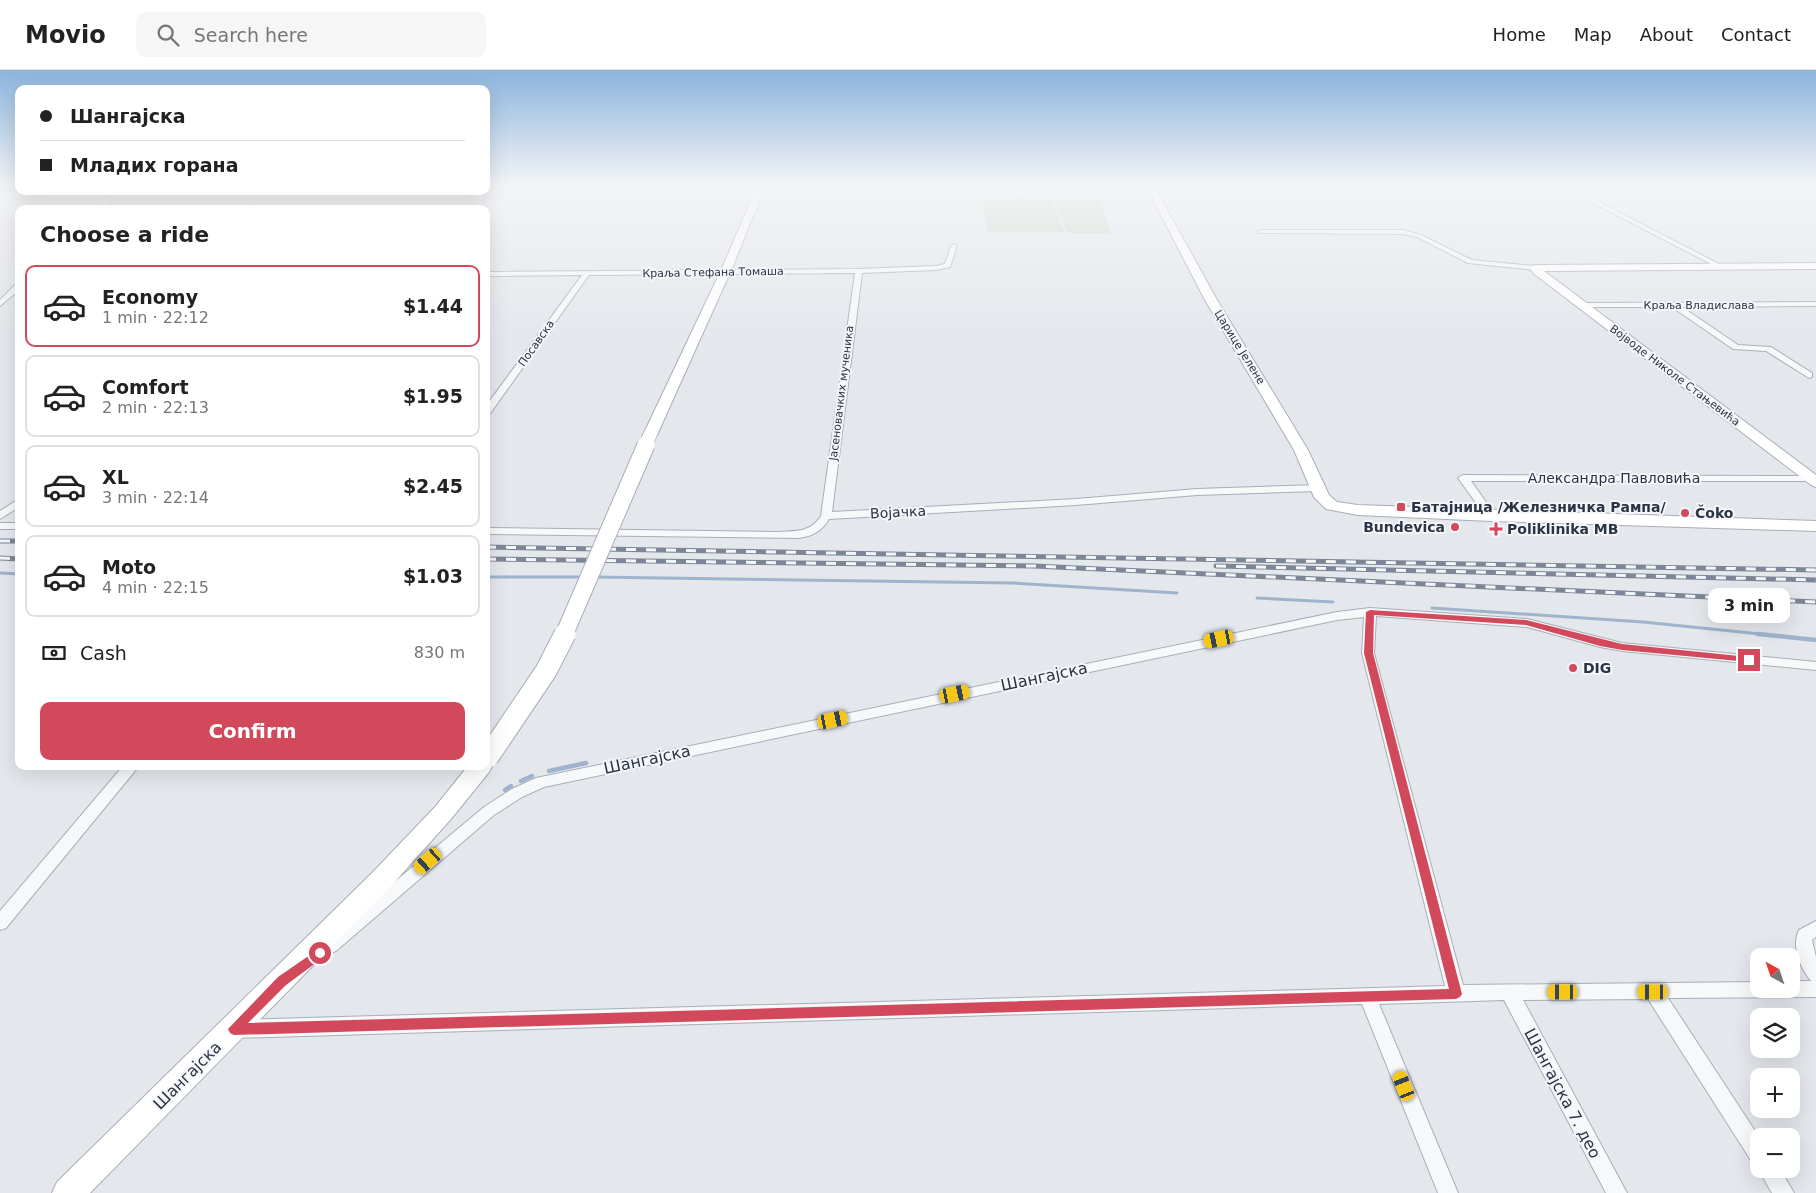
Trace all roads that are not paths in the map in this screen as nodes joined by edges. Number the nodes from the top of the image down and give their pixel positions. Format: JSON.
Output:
{"nodes":[{"id":1,"x":739,"y":238,"type":"edge"},
{"id":2,"x":1178,"y":238,"type":"edge"},
{"id":3,"x":1424,"y":238,"type":"edge"},
{"id":4,"x":1665,"y":238,"type":"edge"},
{"id":5,"x":954,"y":246,"type":"dead end"},
{"id":6,"x":1719,"y":266,"type":"junction"},
{"id":7,"x":1816,"y":266,"type":"edge"},
{"id":8,"x":1535,"y":268,"type":"junction"},
{"id":9,"x":859,"y":271,"type":"junction"},
{"id":10,"x":725,"y":272,"type":"junction"},
{"id":11,"x":586,"y":273,"type":"junction"},
{"id":12,"x":490,"y":274,"type":"edge"},
{"id":13,"x":15,"y":290,"type":"edge"},
{"id":14,"x":0,"y":304,"type":"edge"},
{"id":15,"x":1674,"y":304,"type":"junction"},
{"id":16,"x":1816,"y":304,"type":"edge"},
{"id":17,"x":1582,"y":305,"type":"junction"},
{"id":18,"x":1809,"y":375,"type":"dead end"},
{"id":19,"x":490,"y":408,"type":"edge"},
{"id":20,"x":650,"y":435,"type":"joint"},
{"id":21,"x":1814,"y":480,"type":"edge"},
{"id":22,"x":1318,"y":488,"type":"junction"},
{"id":23,"x":15,"y":505,"type":"edge"},
{"id":24,"x":1332,"y":506,"type":"joint"},
{"id":25,"x":0,"y":516,"type":"edge"},
{"id":26,"x":826,"y":516,"type":"junction"},
{"id":27,"x":1491,"y":516,"type":"junction"},
{"id":28,"x":0,"y":526,"type":"edge"},
{"id":29,"x":15,"y":526,"type":"edge"},
{"id":30,"x":1816,"y":526,"type":"edge"},
{"id":31,"x":490,"y":531,"type":"edge"},
{"id":32,"x":1370,"y":612,"type":"junction"},
{"id":33,"x":1816,"y":666,"type":"edge"},
{"id":34,"x":490,"y":754,"type":"edge"},
{"id":35,"x":129,"y":770,"type":"edge"},
{"id":36,"x":478,"y":770,"type":"edge"},
{"id":37,"x":0,"y":923,"type":"edge"},
{"id":38,"x":1816,"y":928,"type":"edge"},
{"id":39,"x":1816,"y":975,"type":"edge"},
{"id":40,"x":282,"y":981,"type":"junction"},
{"id":41,"x":1816,"y":989,"type":"edge"},
{"id":42,"x":1509,"y":992,"type":"junction"},
{"id":43,"x":1653,"y":992,"type":"junction"},
{"id":44,"x":1456,"y":994,"type":"junction"},
{"id":45,"x":1368,"y":998,"type":"junction"},
{"id":46,"x":234,"y":1029,"type":"junction"},
{"id":47,"x":1750,"y":1141,"type":"edge"},
{"id":48,"x":1774,"y":1178,"type":"edge"},
{"id":49,"x":68,"y":1193,"type":"edge"},
{"id":50,"x":1448,"y":1193,"type":"edge"},
{"id":51,"x":1618,"y":1193,"type":"edge"},
{"id":52,"x":1784,"y":1193,"type":"edge"}],
"edges":[{"from":1,"to":10,"type":"street"},
{"from":2,"to":22,"type":"street","name":"Царице Јелене"},
{"from":3,"to":8,"type":"street"},
{"from":4,"to":6,"type":"street"},
{"from":5,"to":9,"type":"street","name":"Краља Стефана Томаша"},
{"from":6,"to":7,"type":"street"},
{"from":6,"to":8,"type":"street"},
{"from":8,"to":17,"type":"street","name":"Војводе Николе Стањевића"},
{"from":9,"to":10,"type":"street","name":"Краља Стефана Томаша"},
{"from":9,"to":26,"type":"street","name":"Јасеновачких мученика"},
{"from":10,"to":11,"type":"street","name":"Краља Стефана Томаша"},
{"from":10,"to":20,"type":"street"},
{"from":11,"to":12,"type":"street","name":"Краља Стефана Томаша"},
{"from":11,"to":19,"type":"street","name":"Посавска"},
{"from":13,"to":14,"type":"street"},
{"from":15,"to":16,"type":"street","name":"Краља Владислава"},
{"from":15,"to":17,"type":"street","name":"Краља Владислава"},
{"from":15,"to":18,"type":"street"},
{"from":17,"to":21,"type":"street","name":"Војводе Николе Стањевића"},
{"from":20,"to":34,"type":"street","bridge":true},
{"from":21,"to":27,"type":"street","name":"Александра Павловића"},
{"from":22,"to":24,"type":"street","name":"Царице Јелене"},
{"from":22,"to":26,"type":"street","name":"Војачка"},
{"from":23,"to":25,"type":"street"},
{"from":24,"to":27,"type":"street"},
{"from":26,"to":31,"type":"street"},
{"from":27,"to":30,"type":"street"},
{"from":28,"to":29,"type":"street"},
{"from":32,"to":33,"type":"street","name":"Шангајска"},
{"from":32,"to":40,"type":"street","name":"Шангајска"},
{"from":32,"to":44,"type":"street"},
{"from":35,"to":37,"type":"street"},
{"from":36,"to":40,"type":"street"},
{"from":38,"to":39,"type":"street"},
{"from":40,"to":46,"type":"street","name":"Шангајска"},
{"from":41,"to":43,"type":"street"},
{"from":42,"to":43,"type":"street"},
{"from":42,"to":44,"type":"street"},
{"from":42,"to":51,"type":"street","name":"Шангајска 7. део"},
{"from":43,"to":47,"type":"street"},
{"from":44,"to":45,"type":"street"},
{"from":45,"to":46,"type":"street"},
{"from":45,"to":50,"type":"street"},
{"from":46,"to":49,"type":"street","name":"Шангајска"},
{"from":48,"to":52,"type":"street"}]}
